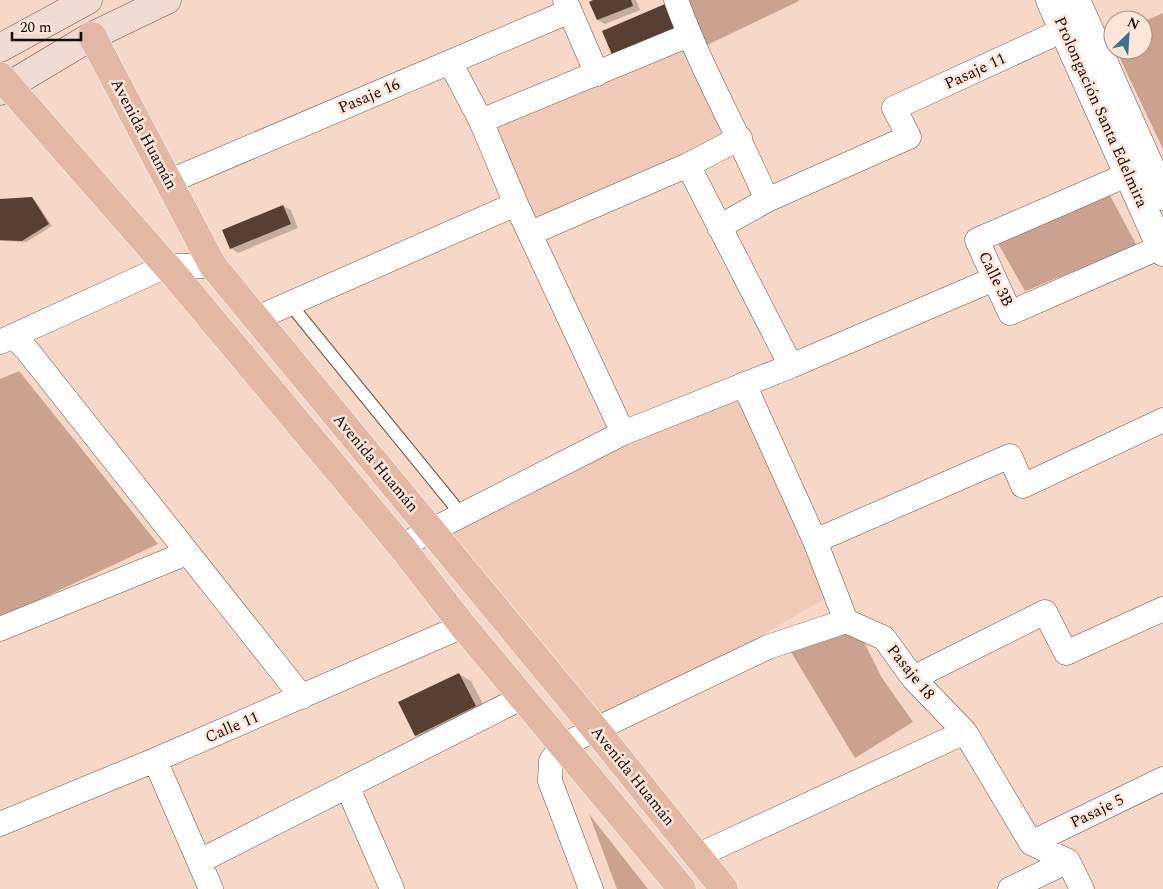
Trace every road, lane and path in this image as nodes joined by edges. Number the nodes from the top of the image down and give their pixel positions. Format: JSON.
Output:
{"nodes":[{"id":1,"x":167,"y":0,"type":"edge"},
{"id":2,"x":676,"y":0,"type":"edge"},
{"id":3,"x":1050,"y":0,"type":"edge"},
{"id":4,"x":84,"y":2,"type":"edge"},
{"id":5,"x":567,"y":5,"type":"edge"},
{"id":6,"x":1075,"y":17,"type":"edge"},
{"id":7,"x":689,"y":35,"type":"junction"},
{"id":8,"x":92,"y":36,"type":"junction"},
{"id":9,"x":0,"y":48,"type":"edge"},
{"id":10,"x":450,"y":62,"type":"junction"},
{"id":11,"x":597,"y":74,"type":"junction"},
{"id":12,"x":2,"y":84,"type":"edge"},
{"id":13,"x":481,"y":121,"type":"junction"},
{"id":14,"x":740,"y":138,"type":"junction"},
{"id":15,"x":688,"y":165,"type":"junction"},
{"id":16,"x":1139,"y":170,"type":"junction"},
{"id":17,"x":168,"y":182,"type":"junction"},
{"id":18,"x":1163,"y":196,"type":"edge"},
{"id":19,"x":767,"y":200,"type":"junction"},
{"id":20,"x":516,"y":204,"type":"junction"},
{"id":21,"x":719,"y":227,"type":"junction"},
{"id":22,"x":531,"y":233,"type":"junction"},
{"id":23,"x":1162,"y":248,"type":"edge"},
{"id":24,"x":166,"y":266,"type":"junction"},
{"id":25,"x":213,"y":266,"type":"junction"},
{"id":26,"x":994,"y":279,"type":"junction"},
{"id":27,"x":290,"y":304,"type":"junction"},
{"id":28,"x":255,"y":319,"type":"junction"},
{"id":29,"x":6,"y":339,"type":"edge"},
{"id":30,"x":791,"y":366,"type":"junction"},
{"id":31,"x":744,"y":384,"type":"junction"},
{"id":32,"x":1163,"y":420,"type":"edge"},
{"id":33,"x":623,"y":433,"type":"junction"},
{"id":34,"x":461,"y":514,"type":"junction"},
{"id":35,"x":430,"y":529,"type":"junction"},
{"id":36,"x":815,"y":541,"type":"junction"},
{"id":37,"x":401,"y":546,"type":"junction"},
{"id":38,"x":186,"y":553,"type":"junction"},
{"id":39,"x":1163,"y":609,"type":"edge"},
{"id":40,"x":846,"y":621,"type":"junction"},
{"id":41,"x":464,"y":626,"type":"junction"},
{"id":42,"x":0,"y":629,"type":"edge"},
{"id":43,"x":913,"y":678,"type":"junction"},
{"id":44,"x":302,"y":697,"type":"junction"},
{"id":45,"x":524,"y":697,"type":"junction"},
{"id":46,"x":596,"y":730,"type":"junction"},
{"id":47,"x":965,"y":732,"type":"junction"},
{"id":48,"x":563,"y":745,"type":"junction"},
{"id":49,"x":155,"y":760,"type":"junction"},
{"id":50,"x":1163,"y":779,"type":"edge"},
{"id":51,"x":348,"y":788,"type":"junction"},
{"id":52,"x":0,"y":824,"type":"edge"},
{"id":53,"x":1030,"y":843,"type":"junction"},
{"id":54,"x":697,"y":856,"type":"junction"},
{"id":55,"x":200,"y":861,"type":"junction"},
{"id":56,"x":1068,"y":861,"type":"junction"},
{"id":57,"x":211,"y":889,"type":"edge"},
{"id":58,"x":392,"y":889,"type":"edge"},
{"id":59,"x":591,"y":889,"type":"edge"},
{"id":60,"x":682,"y":889,"type":"edge"},
{"id":61,"x":724,"y":889,"type":"edge"},
{"id":62,"x":1010,"y":889,"type":"edge"},
{"id":63,"x":1082,"y":889,"type":"edge"}],
"edges":[{"from":1,"to":8,"type":"main road"},
{"from":2,"to":7,"type":"street"},
{"from":3,"to":6,"type":"street","name":"Prolongación Santa Edelmira"},
{"from":4,"to":8,"type":"main road","name":"Avenida Huamán"},
{"from":4,"to":9,"type":"main road"},
{"from":5,"to":10,"type":"street","name":"Pasaje 16"},
{"from":5,"to":11,"type":"street"},
{"from":6,"to":16,"type":"street","name":"Prolongación Santa Edelmira"},
{"from":6,"to":19,"type":"street","name":"Pasaje 11"},
{"from":7,"to":11,"type":"street"},
{"from":7,"to":14,"type":"street"},
{"from":8,"to":12,"type":"main road"},
{"from":8,"to":17,"type":"main road","name":"Avenida Huamán"},
{"from":10,"to":13,"type":"street"},
{"from":10,"to":17,"type":"street","name":"Pasaje 16"},
{"from":11,"to":13,"type":"street"},
{"from":12,"to":24,"type":"main road","name":"Avenida Huamán"},
{"from":13,"to":20,"type":"street"},
{"from":14,"to":15,"type":"street"},
{"from":14,"to":19,"type":"street"},
{"from":15,"to":21,"type":"street"},
{"from":15,"to":22,"type":"street"},
{"from":16,"to":18,"type":"street","name":"Prolongación Santa Edelmira"},
{"from":16,"to":23,"type":"street","name":"Prolongación Santa Edelmira"},
{"from":16,"to":26,"type":"street","name":"Calle 3B"},
{"from":17,"to":25,"type":"main road","name":"Avenida Huamán"},
{"from":19,"to":21,"type":"street"},
{"from":20,"to":22,"type":"street"},
{"from":20,"to":27,"type":"street"},
{"from":21,"to":30,"type":"street"},
{"from":22,"to":33,"type":"street"},
{"from":23,"to":26,"type":"street","name":"Calle 3B"},
{"from":24,"to":25,"type":"street"},
{"from":24,"to":29,"type":"street"},
{"from":24,"to":37,"type":"main road","name":"Avenida Huamán"},
{"from":25,"to":28,"type":"main road","name":"Avenida Huamán"},
{"from":26,"to":30,"type":"street"},
{"from":27,"to":28,"type":"street"},
{"from":27,"to":34,"type":"lane"},
{"from":28,"to":35,"type":"main road","name":"Avenida Huamán"},
{"from":29,"to":38,"type":"street"},
{"from":30,"to":31,"type":"street"},
{"from":31,"to":33,"type":"street"},
{"from":31,"to":36,"type":"street"},
{"from":32,"to":36,"type":"street"},
{"from":33,"to":34,"type":"street"},
{"from":34,"to":35,"type":"street"},
{"from":35,"to":37,"type":"street"},
{"from":35,"to":46,"type":"main road","name":"Avenida Huamán"},
{"from":36,"to":40,"type":"street"},
{"from":37,"to":41,"type":"main road","name":"Avenida Huamán"},
{"from":38,"to":42,"type":"street"},
{"from":38,"to":44,"type":"street"},
{"from":39,"to":43,"type":"street"},
{"from":40,"to":43,"type":"street","name":"Pasaje 18"},
{"from":40,"to":46,"type":"street"},
{"from":41,"to":44,"type":"street","name":"Calle 11"},
{"from":41,"to":45,"type":"main road","name":"Avenida Huamán"},
{"from":43,"to":47,"type":"street","name":"Pasaje 18"},
{"from":44,"to":49,"type":"street","name":"Calle 11"},
{"from":45,"to":48,"type":"main road","name":"Avenida Huamán"},
{"from":45,"to":51,"type":"street"},
{"from":46,"to":48,"type":"street"},
{"from":46,"to":54,"type":"main road","name":"Avenida Huamán"},
{"from":47,"to":53,"type":"street","name":"Pasaje 18"},
{"from":47,"to":54,"type":"street"},
{"from":48,"to":59,"type":"street"},
{"from":48,"to":60,"type":"main road","name":"Avenida Huamán"},
{"from":49,"to":52,"type":"street","name":"Calle 11"},
{"from":49,"to":55,"type":"street"},
{"from":50,"to":53,"type":"street","name":"Pasaje 5"},
{"from":51,"to":55,"type":"street"},
{"from":51,"to":58,"type":"street"},
{"from":53,"to":56,"type":"street"},
{"from":54,"to":61,"type":"main road","name":"Avenida Huamán"},
{"from":55,"to":57,"type":"street"},
{"from":56,"to":62,"type":"street"},
{"from":56,"to":63,"type":"street"}]}
